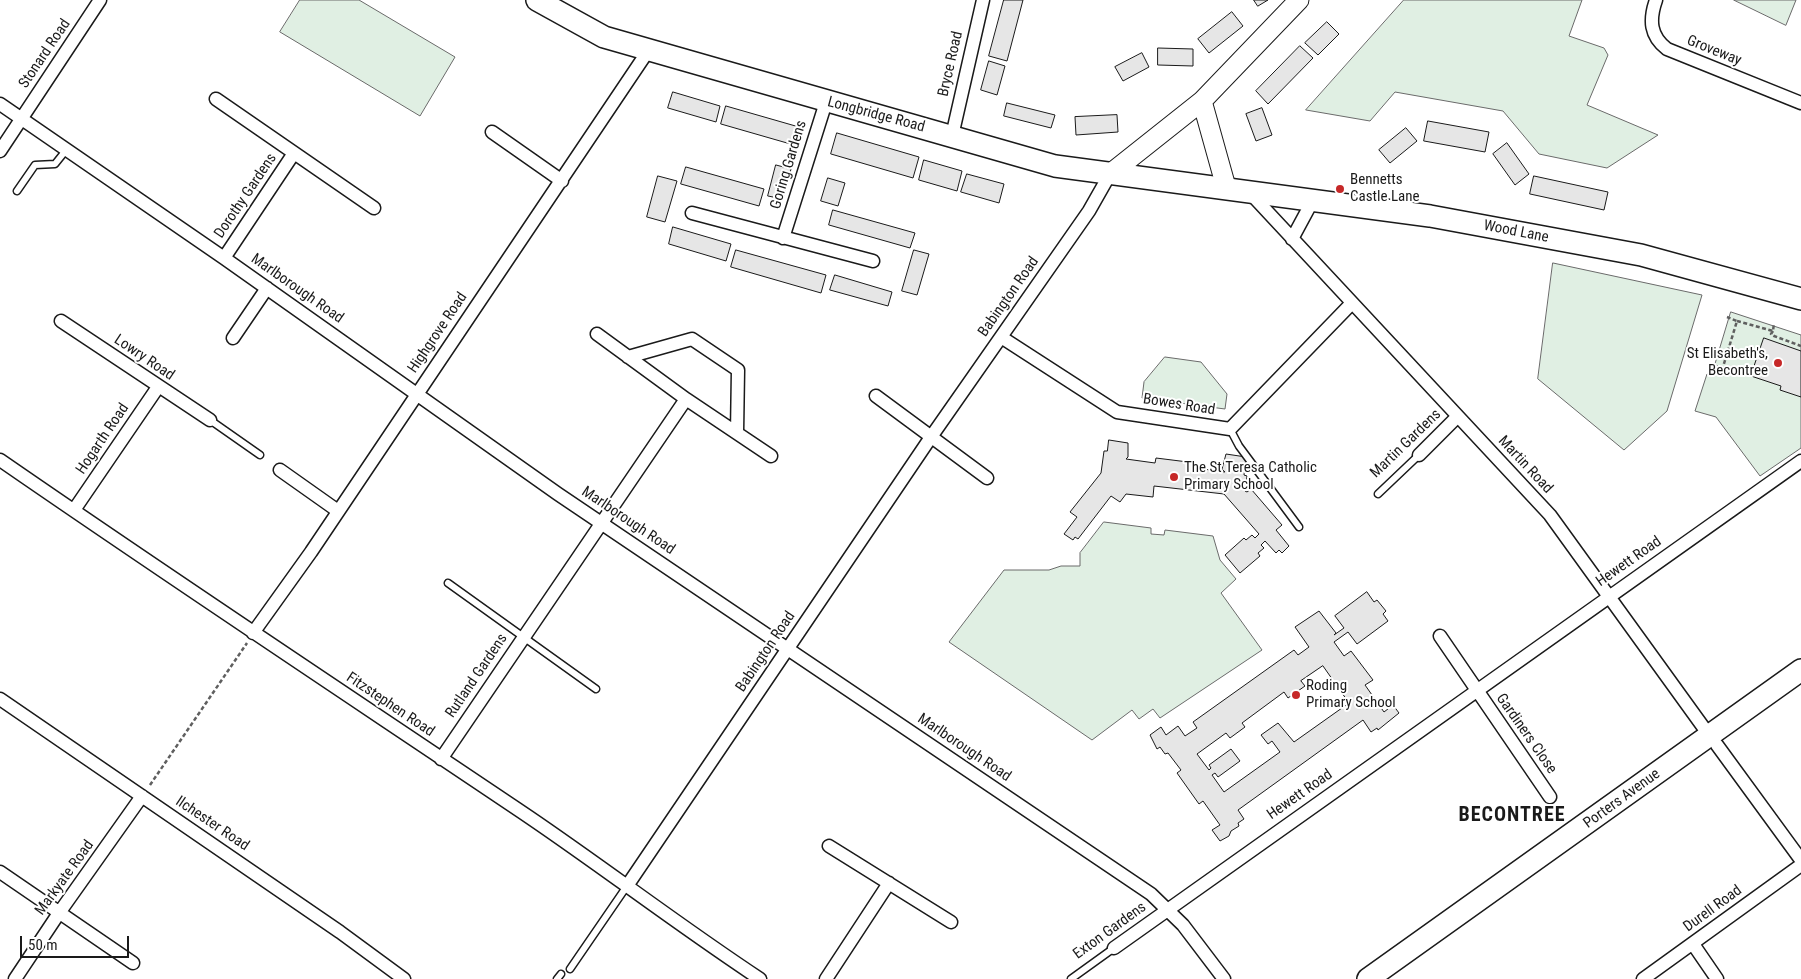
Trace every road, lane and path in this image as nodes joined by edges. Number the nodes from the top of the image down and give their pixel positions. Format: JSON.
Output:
{"nodes":[{"id":1,"x":100,"y":0,"type":"edge"},
{"id":2,"x":537,"y":0,"type":"edge"},
{"id":3,"x":983,"y":0,"type":"edge"},
{"id":4,"x":1299,"y":0,"type":"edge"},
{"id":5,"x":1656,"y":0,"type":"edge"},
{"id":6,"x":648,"y":51,"type":"junction"},
{"id":7,"x":216,"y":99,"type":"dead end"},
{"id":8,"x":1202,"y":101,"type":"junction"},
{"id":9,"x":826,"y":102,"type":"junction"},
{"id":10,"x":1801,"y":103,"type":"edge"},
{"id":11,"x":0,"y":104,"type":"edge"},
{"id":12,"x":22,"y":118,"type":"junction"},
{"id":13,"x":492,"y":132,"type":"dead end"},
{"id":14,"x":952,"y":136,"type":"junction"},
{"id":15,"x":67,"y":149,"type":"junction"},
{"id":16,"x":0,"y":151,"type":"edge"},
{"id":17,"x":294,"y":153,"type":"junction"},
{"id":18,"x":1110,"y":174,"type":"junction"},
{"id":19,"x":562,"y":181,"type":"junction"},
{"id":20,"x":1226,"y":187,"type":"junction"},
{"id":21,"x":17,"y":191,"type":"dead end"},
{"id":22,"x":1248,"y":191,"type":"junction"},
{"id":23,"x":1313,"y":200,"type":"junction"},
{"id":24,"x":374,"y":208,"type":"dead end"},
{"id":25,"x":692,"y":214,"type":"dead end"},
{"id":26,"x":783,"y":238,"type":"junction"},
{"id":27,"x":1292,"y":239,"type":"junction"},
{"id":28,"x":224,"y":258,"type":"junction"},
{"id":29,"x":873,"y":261,"type":"dead end"},
{"id":30,"x":267,"y":288,"type":"junction"},
{"id":31,"x":1801,"y":299,"type":"edge"},
{"id":32,"x":1351,"y":304,"type":"junction"},
{"id":33,"x":1727,"y":317,"type":"dead end"},
{"id":34,"x":61,"y":321,"type":"dead end"},
{"id":35,"x":1737,"y":321,"type":"junction"},
{"id":36,"x":1774,"y":323,"type":"dead end"},
{"id":37,"x":1772,"y":331,"type":"junction"},
{"id":38,"x":597,"y":334,"type":"dead end"},
{"id":39,"x":1002,"y":337,"type":"junction"},
{"id":40,"x":233,"y":338,"type":"dead end"},
{"id":41,"x":1801,"y":346,"type":"edge"},
{"id":42,"x":628,"y":357,"type":"junction"},
{"id":43,"x":1714,"y":365,"type":"dead end"},
{"id":44,"x":158,"y":387,"type":"junction"},
{"id":45,"x":417,"y":393,"type":"junction"},
{"id":46,"x":876,"y":396,"type":"dead end"},
{"id":47,"x":686,"y":399,"type":"junction"},
{"id":48,"x":1457,"y":417,"type":"junction"},
{"id":49,"x":210,"y":420,"type":"joint"},
{"id":50,"x":1230,"y":429,"type":"junction"},
{"id":51,"x":737,"y":433,"type":"junction"},
{"id":52,"x":931,"y":437,"type":"junction"},
{"id":53,"x":260,"y":455,"type":"dead end"},
{"id":54,"x":1419,"y":455,"type":"joint"},
{"id":55,"x":772,"y":456,"type":"dead end"},
{"id":56,"x":0,"y":460,"type":"edge"},
{"id":57,"x":1801,"y":461,"type":"edge"},
{"id":58,"x":280,"y":470,"type":"dead end"},
{"id":59,"x":987,"y":478,"type":"dead end"},
{"id":60,"x":1378,"y":494,"type":"dead end"},
{"id":61,"x":74,"y":510,"type":"junction"},
{"id":62,"x":338,"y":511,"type":"junction"},
{"id":63,"x":600,"y":522,"type":"junction"},
{"id":64,"x":1299,"y":528,"type":"dead end"},
{"id":65,"x":448,"y":583,"type":"dead end"},
{"id":66,"x":1610,"y":595,"type":"junction"},
{"id":67,"x":253,"y":633,"type":"junction"},
{"id":68,"x":523,"y":636,"type":"junction"},
{"id":69,"x":1440,"y":636,"type":"dead end"},
{"id":70,"x":788,"y":649,"type":"junction"},
{"id":71,"x":238,"y":656,"type":"dead end"},
{"id":72,"x":1801,"y":670,"type":"edge"},
{"id":73,"x":1801,"y":685,"type":"edge"},
{"id":74,"x":596,"y":689,"type":"dead end"},
{"id":75,"x":1476,"y":690,"type":"junction"},
{"id":76,"x":0,"y":699,"type":"edge"},
{"id":77,"x":1714,"y":740,"type":"junction"},
{"id":78,"x":440,"y":759,"type":"junction"},
{"id":79,"x":152,"y":783,"type":"dead end"},
{"id":80,"x":142,"y":796,"type":"junction"},
{"id":81,"x":1550,"y":797,"type":"dead end"},
{"id":82,"x":829,"y":846,"type":"dead end"},
{"id":83,"x":1801,"y":860,"type":"edge"},
{"id":84,"x":1801,"y":865,"type":"edge"},
{"id":85,"x":0,"y":872,"type":"edge"},
{"id":86,"x":889,"y":883,"type":"junction"},
{"id":87,"x":627,"y":886,"type":"junction"},
{"id":88,"x":1168,"y":910,"type":"junction"},
{"id":89,"x":59,"y":913,"type":"junction"},
{"id":90,"x":951,"y":922,"type":"dead end"},
{"id":91,"x":1693,"y":944,"type":"junction"},
{"id":92,"x":1114,"y":948,"type":"joint"},
{"id":93,"x":133,"y":963,"type":"dead end"},
{"id":94,"x":570,"y":969,"type":"dead end"},
{"id":95,"x":15,"y":979,"type":"edge"},
{"id":96,"x":404,"y":979,"type":"edge"},
{"id":97,"x":760,"y":979,"type":"edge"},
{"id":98,"x":826,"y":979,"type":"edge"},
{"id":99,"x":1072,"y":979,"type":"edge"},
{"id":100,"x":1224,"y":979,"type":"edge"},
{"id":101,"x":1368,"y":979,"type":"edge"},
{"id":102,"x":1390,"y":979,"type":"edge"},
{"id":103,"x":1643,"y":979,"type":"edge"},
{"id":104,"x":1716,"y":979,"type":"edge"}],
"edges":[{"from":1,"to":12,"type":"street","name":"Stonard Road"},
{"from":2,"to":6,"type":"main road","name":"Longbridge Road"},
{"from":3,"to":14,"type":"street","name":"Bryce Road"},
{"from":4,"to":8,"type":"main road"},
{"from":5,"to":10,"type":"street","name":"Groveway"},
{"from":6,"to":9,"type":"main road","name":"Longbridge Road"},
{"from":6,"to":19,"type":"street","name":"Highgrove Road"},
{"from":7,"to":17,"type":"street"},
{"from":8,"to":18,"type":"main road"},
{"from":8,"to":20,"type":"main road"},
{"from":9,"to":14,"type":"main road","name":"Longbridge Road"},
{"from":9,"to":26,"type":"street","name":"Goring Gardens"},
{"from":11,"to":12,"type":"street","name":"Marlborough Road"},
{"from":12,"to":15,"type":"street","name":"Marlborough Road"},
{"from":12,"to":16,"type":"street","name":"Stonard Road"},
{"from":13,"to":19,"type":"street"},
{"from":14,"to":18,"type":"main road","name":"Longbridge Road"},
{"from":15,"to":21,"type":"lane"},
{"from":15,"to":28,"type":"street","name":"Marlborough Road"},
{"from":17,"to":24,"type":"street"},
{"from":17,"to":28,"type":"street","name":"Dorothy Gardens"},
{"from":18,"to":20,"type":"main road","name":"Longbridge Road"},
{"from":18,"to":39,"type":"street","name":"Babington Road"},
{"from":19,"to":45,"type":"street","name":"Highgrove Road"},
{"from":20,"to":22,"type":"main road","name":"Wood Lane"},
{"from":22,"to":23,"type":"main road","name":"Wood Lane"},
{"from":22,"to":27,"type":"street","name":"Martin Road"},
{"from":23,"to":27,"type":"street"},
{"from":23,"to":31,"type":"main road","name":"Wood Lane"},
{"from":25,"to":26,"type":"street"},
{"from":26,"to":29,"type":"street"},
{"from":27,"to":32,"type":"street","name":"Martin Road"},
{"from":28,"to":30,"type":"street","name":"Marlborough Road"},
{"from":30,"to":40,"type":"street"},
{"from":30,"to":45,"type":"street","name":"Marlborough Road"},
{"from":32,"to":48,"type":"street","name":"Martin Road"},
{"from":32,"to":50,"type":"street","name":"Bowes Road"},
{"from":33,"to":35,"type":"path"},
{"from":34,"to":44,"type":"street","name":"Lowry Road"},
{"from":35,"to":37,"type":"path"},
{"from":35,"to":43,"type":"path"},
{"from":36,"to":37,"type":"path"},
{"from":37,"to":41,"type":"path"},
{"from":38,"to":42,"type":"street"},
{"from":39,"to":50,"type":"street","name":"Bowes Road"},
{"from":39,"to":52,"type":"street","name":"Babington Road"},
{"from":42,"to":47,"type":"street"},
{"from":42,"to":51,"type":"street"},
{"from":44,"to":49,"type":"street","name":"Lowry Road"},
{"from":44,"to":61,"type":"street","name":"Hogarth Road"},
{"from":45,"to":62,"type":"street","name":"Highgrove Road"},
{"from":45,"to":63,"type":"street","name":"Marlborough Road"},
{"from":46,"to":52,"type":"street"},
{"from":47,"to":51,"type":"street"},
{"from":47,"to":63,"type":"street","name":"Rutland Gardens"},
{"from":48,"to":54,"type":"street","name":"Martin Gardens"},
{"from":48,"to":66,"type":"street","name":"Martin Road"},
{"from":49,"to":53,"type":"lane"},
{"from":50,"to":64,"type":"lane"},
{"from":51,"to":55,"type":"street"},
{"from":52,"to":59,"type":"street"},
{"from":52,"to":70,"type":"street","name":"Babington Road"},
{"from":54,"to":60,"type":"lane","name":"Martin Gardens"},
{"from":56,"to":61,"type":"street","name":"Fitzstephen Road"},
{"from":57,"to":66,"type":"street","name":"Hewett Road"},
{"from":58,"to":62,"type":"street"},
{"from":61,"to":67,"type":"street","name":"Fitzstephen Road"},
{"from":62,"to":67,"type":"street","name":"Highgrove Road"},
{"from":63,"to":68,"type":"street","name":"Rutland Gardens"},
{"from":63,"to":70,"type":"street","name":"Marlborough Road"},
{"from":65,"to":68,"type":"lane","name":"Rutland Gardens"},
{"from":66,"to":75,"type":"street","name":"Hewett Road"},
{"from":66,"to":77,"type":"street","name":"Martin Road"},
{"from":67,"to":78,"type":"street","name":"Fitzstephen Road"},
{"from":68,"to":74,"type":"lane","name":"Rutland Gardens"},
{"from":68,"to":78,"type":"street","name":"Rutland Gardens"},
{"from":69,"to":75,"type":"street"},
{"from":70,"to":87,"type":"street","name":"Babington Road"},
{"from":70,"to":88,"type":"street","name":"Marlborough Road"},
{"from":71,"to":79,"type":"path"},
{"from":72,"to":77,"type":"main road","name":"Porters Avenue"},
{"from":73,"to":77,"type":"main road","name":"Porters Avenue"},
{"from":75,"to":81,"type":"street","name":"Gardiners Close"},
{"from":75,"to":88,"type":"street","name":"Hewett Road"},
{"from":76,"to":80,"type":"street","name":"Ilchester Road"},
{"from":77,"to":83,"type":"street","name":"Martin Road"},
{"from":77,"to":101,"type":"main road","name":"Porters Avenue"},
{"from":77,"to":102,"type":"main road","name":"Porters Avenue"},
{"from":78,"to":87,"type":"street","name":"Fitzstephen Road"},
{"from":80,"to":89,"type":"street","name":"Markyate Road"},
{"from":80,"to":96,"type":"street","name":"Ilchester Road"},
{"from":82,"to":86,"type":"street"},
{"from":84,"to":91,"type":"street","name":"Durell Road"},
{"from":85,"to":89,"type":"street"},
{"from":86,"to":90,"type":"street"},
{"from":86,"to":98,"type":"street"},
{"from":87,"to":94,"type":"lane"},
{"from":87,"to":97,"type":"street","name":"Fitzstephen Road"},
{"from":88,"to":92,"type":"street","name":"Exton Gardens"},
{"from":88,"to":100,"type":"street","name":"Marlborough Road"},
{"from":89,"to":93,"type":"street"},
{"from":89,"to":95,"type":"street","name":"Markyate Road"},
{"from":91,"to":103,"type":"street","name":"Durell Road"},
{"from":91,"to":104,"type":"street"},
{"from":92,"to":99,"type":"lane","name":"Exton Gardens"}]}
